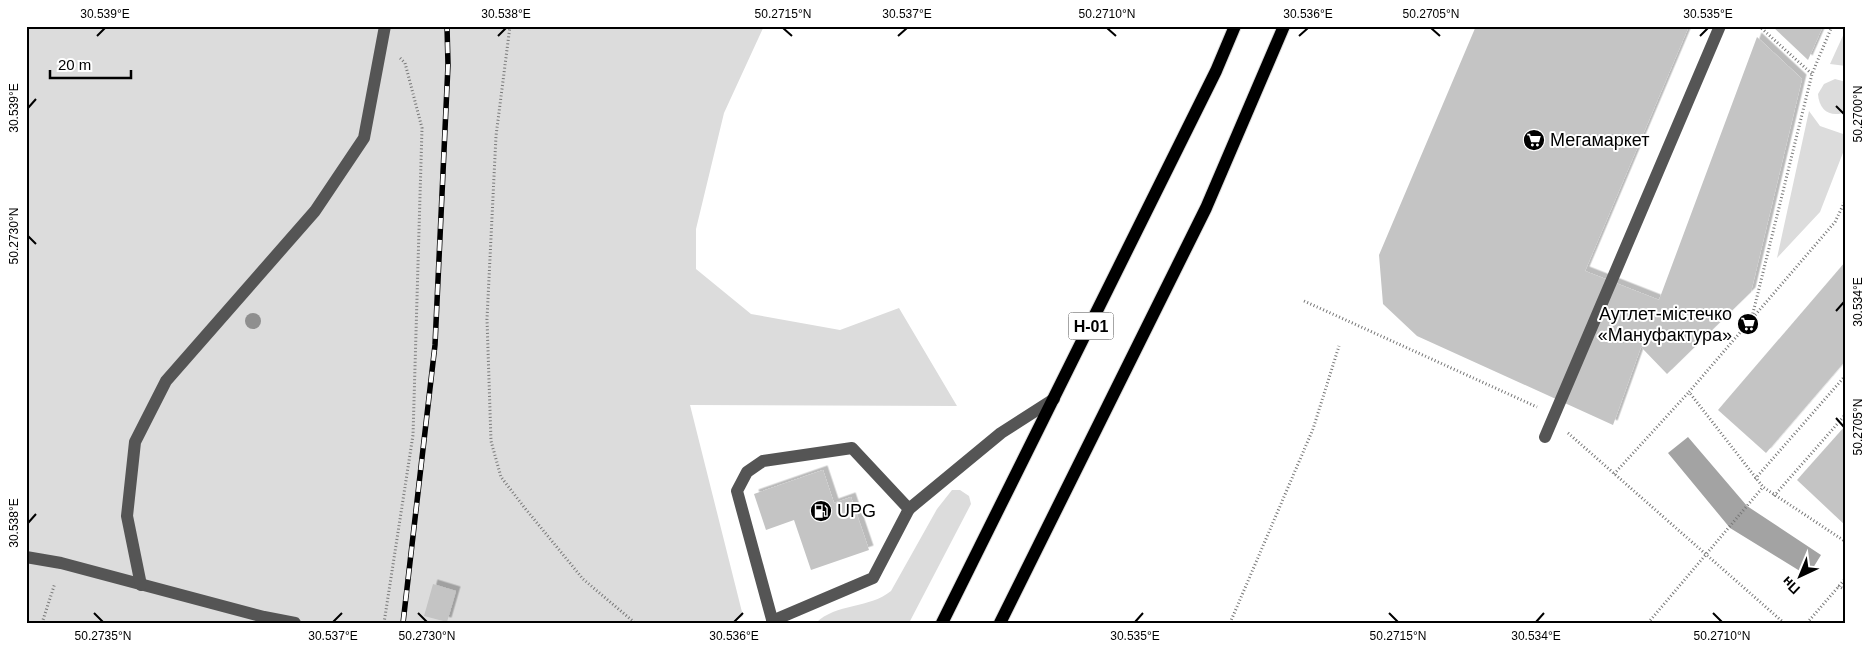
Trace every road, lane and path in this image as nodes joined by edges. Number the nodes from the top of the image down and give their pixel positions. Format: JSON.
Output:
{"nodes":[{"id":1,"x":385,"y":26,"type":"edge"},
{"id":2,"x":510,"y":26,"type":"edge"},
{"id":3,"x":1235,"y":26,"type":"edge"},
{"id":4,"x":1284,"y":26,"type":"edge"},
{"id":5,"x":1720,"y":26,"type":"edge"},
{"id":6,"x":1759,"y":26,"type":"edge"},
{"id":7,"x":1832,"y":26,"type":"edge"},
{"id":8,"x":382,"y":40,"type":"junction"},
{"id":9,"x":1812,"y":74,"type":"junction"},
{"id":10,"x":1846,"y":199,"type":"edge"},
{"id":11,"x":1752,"y":319,"type":"junction"},
{"id":12,"x":1339,"y":346,"type":"dead end"},
{"id":13,"x":1846,"y":375,"type":"edge"},
{"id":14,"x":1689,"y":392,"type":"junction"},
{"id":15,"x":1054,"y":399,"type":"junction"},
{"id":16,"x":1846,"y":414,"type":"edge"},
{"id":17,"x":1545,"y":437,"type":"dead end"},
{"id":18,"x":1614,"y":474,"type":"dead end"},
{"id":19,"x":1755,"y":479,"type":"junction"},
{"id":20,"x":1763,"y":488,"type":"junction"},
{"id":21,"x":1774,"y":496,"type":"junction"},
{"id":22,"x":909,"y":510,"type":"junction"},
{"id":23,"x":1846,"y":542,"type":"edge"},
{"id":24,"x":26,"y":557,"type":"edge"},
{"id":25,"x":61,"y":563,"type":"junction"},
{"id":26,"x":1846,"y":578,"type":"edge"},
{"id":27,"x":141,"y":585,"type":"junction"},
{"id":28,"x":1838,"y":586,"type":"junction"},
{"id":29,"x":1846,"y":590,"type":"edge"},
{"id":30,"x":772,"y":622,"type":"edge"},
{"id":31,"x":42,"y":623,"type":"edge"},
{"id":32,"x":295,"y":623,"type":"edge"},
{"id":33,"x":384,"y":623,"type":"edge"},
{"id":34,"x":635,"y":623,"type":"edge"},
{"id":35,"x":942,"y":623,"type":"edge"},
{"id":36,"x":1000,"y":623,"type":"edge"},
{"id":37,"x":1230,"y":623,"type":"edge"},
{"id":38,"x":1648,"y":623,"type":"edge"},
{"id":39,"x":1807,"y":623,"type":"edge"}],
"edges":[{"from":1,"to":8,"type":"street"},
{"from":2,"to":34,"type":"path"},
{"from":3,"to":15,"type":"main road","number":"Н-01"},
{"from":4,"to":36,"type":"main road","number":"Н-01"},
{"from":5,"to":17,"type":"street"},
{"from":6,"to":9,"type":"path"},
{"from":7,"to":9,"type":"path"},
{"from":8,"to":27,"type":"street"},
{"from":8,"to":33,"type":"path"},
{"from":9,"to":11,"type":"path"},
{"from":10,"to":11,"type":"path"},
{"from":11,"to":14,"type":"path"},
{"from":12,"to":37,"type":"path"},
{"from":13,"to":19,"type":"path"},
{"from":14,"to":18,"type":"path"},
{"from":14,"to":19,"type":"path"},
{"from":15,"to":22,"type":"street"},
{"from":15,"to":35,"type":"main road","number":"Н-01"},
{"from":16,"to":21,"type":"path"},
{"from":19,"to":20,"type":"path"},
{"from":20,"to":21,"type":"path"},
{"from":20,"to":38,"type":"path"},
{"from":21,"to":23,"type":"path"},
{"from":22,"to":30,"type":"street"},
{"from":22,"to":30,"type":"street"},
{"from":24,"to":25,"type":"street"},
{"from":25,"to":27,"type":"street"},
{"from":25,"to":31,"type":"path"},
{"from":26,"to":28,"type":"path"},
{"from":27,"to":32,"type":"street"},
{"from":28,"to":29,"type":"path"},
{"from":28,"to":39,"type":"path"}]}
